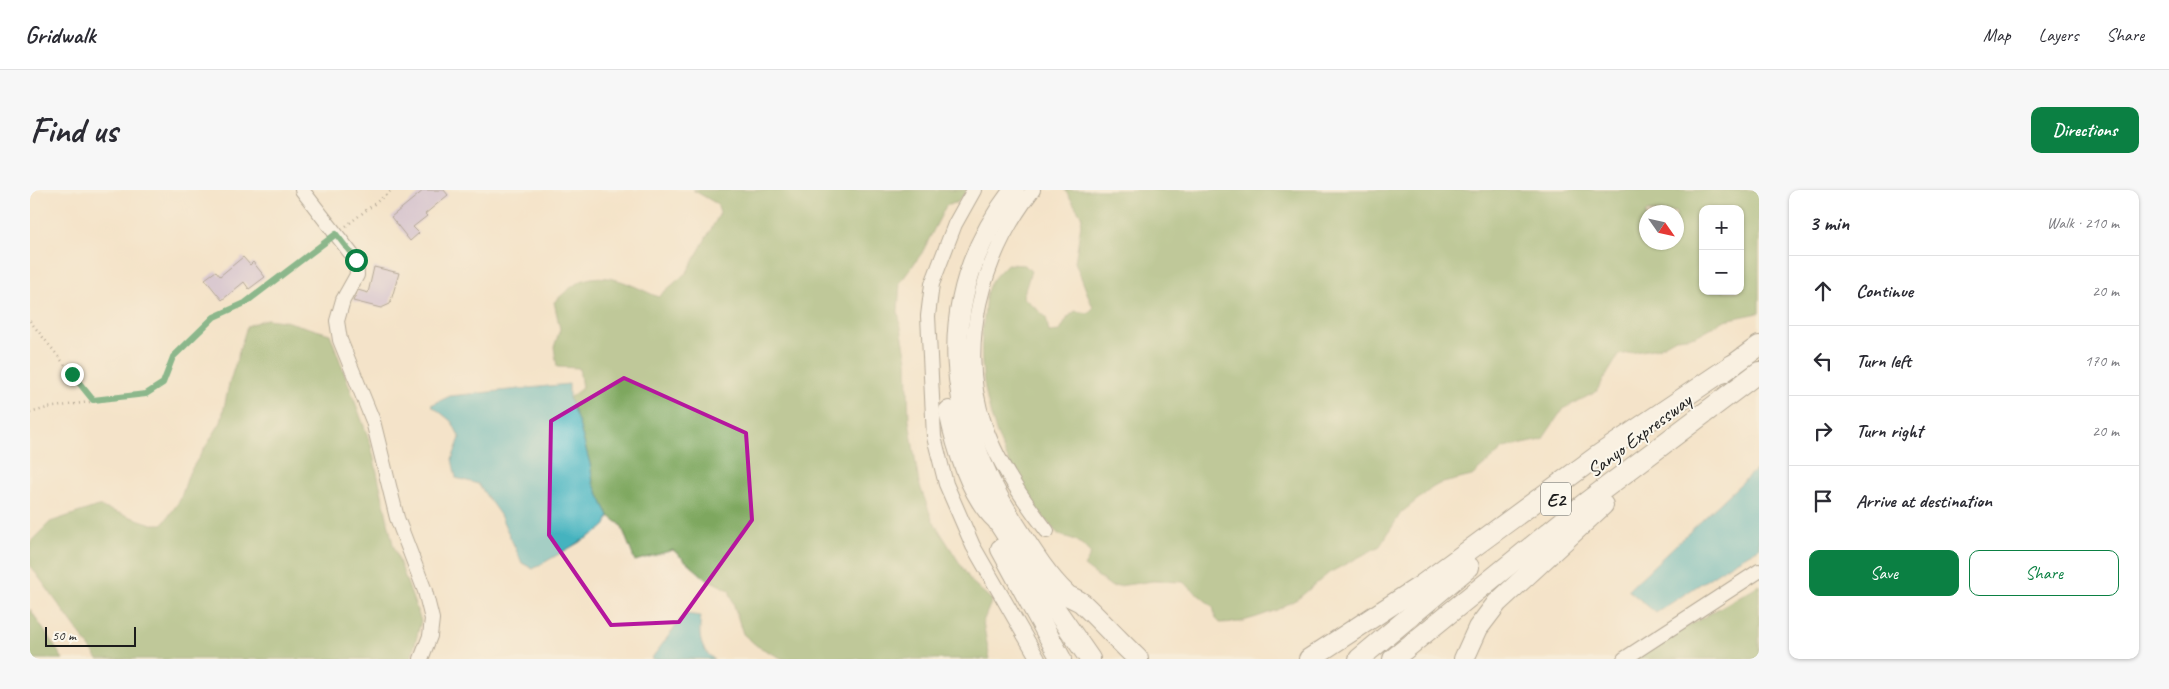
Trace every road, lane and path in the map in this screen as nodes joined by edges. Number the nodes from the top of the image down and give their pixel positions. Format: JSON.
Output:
{"nodes":[{"id":1,"x":302,"y":190,"type":"edge"},
{"id":2,"x":392,"y":190,"type":"edge"},
{"id":3,"x":974,"y":190,"type":"edge"},
{"id":4,"x":1000,"y":190,"type":"edge"},
{"id":5,"x":1014,"y":190,"type":"edge"},
{"id":6,"x":1033,"y":190,"type":"edge"},
{"id":7,"x":336,"y":234,"type":"junction"},
{"id":8,"x":30,"y":321,"type":"edge"},
{"id":9,"x":1759,"y":346,"type":"edge"},
{"id":10,"x":1732,"y":365,"type":"junction"},
{"id":11,"x":1759,"y":372,"type":"edge"},
{"id":12,"x":93,"y":400,"type":"junction"},
{"id":13,"x":30,"y":413,"type":"edge"},
{"id":14,"x":988,"y":512,"type":"junction"},
{"id":15,"x":1047,"y":531,"type":"dead end"},
{"id":16,"x":1759,"y":570,"type":"edge"},
{"id":17,"x":1067,"y":595,"type":"junction"},
{"id":18,"x":421,"y":659,"type":"edge"},
{"id":19,"x":1038,"y":659,"type":"edge"},
{"id":20,"x":1060,"y":659,"type":"edge"},
{"id":21,"x":1090,"y":659,"type":"edge"},
{"id":22,"x":1104,"y":659,"type":"edge"},
{"id":23,"x":1138,"y":659,"type":"edge"},
{"id":24,"x":1309,"y":659,"type":"edge"},
{"id":25,"x":1359,"y":659,"type":"edge"},
{"id":26,"x":1393,"y":659,"type":"edge"},
{"id":27,"x":1464,"y":659,"type":"edge"},
{"id":28,"x":1624,"y":659,"type":"edge"}],
"edges":[{"from":1,"to":7,"type":"street"},
{"from":2,"to":7,"type":"path"},
{"from":3,"to":19,"type":"street"},
{"from":4,"to":14,"type":"highway"},
{"from":5,"to":17,"type":"highway"},
{"from":6,"to":15,"type":"street"},
{"from":7,"to":12,"type":"path"},
{"from":7,"to":18,"type":"street"},
{"from":8,"to":12,"type":"path"},
{"from":9,"to":10,"type":"highway","name":"Sanyo Expressway","number":"E2"},
{"from":10,"to":24,"type":"highway"},
{"from":10,"to":25,"type":"highway","name":"Sanyo Expressway","number":"E2"},
{"from":11,"to":26,"type":"highway","name":"Sanyo Expressway","number":"E2"},
{"from":11,"to":27,"type":"highway"},
{"from":12,"to":13,"type":"path"},
{"from":14,"to":20,"type":"highway"},
{"from":14,"to":21,"type":"highway"},
{"from":16,"to":28,"type":"street"},
{"from":17,"to":22,"type":"highway"},
{"from":17,"to":23,"type":"highway"}]}
